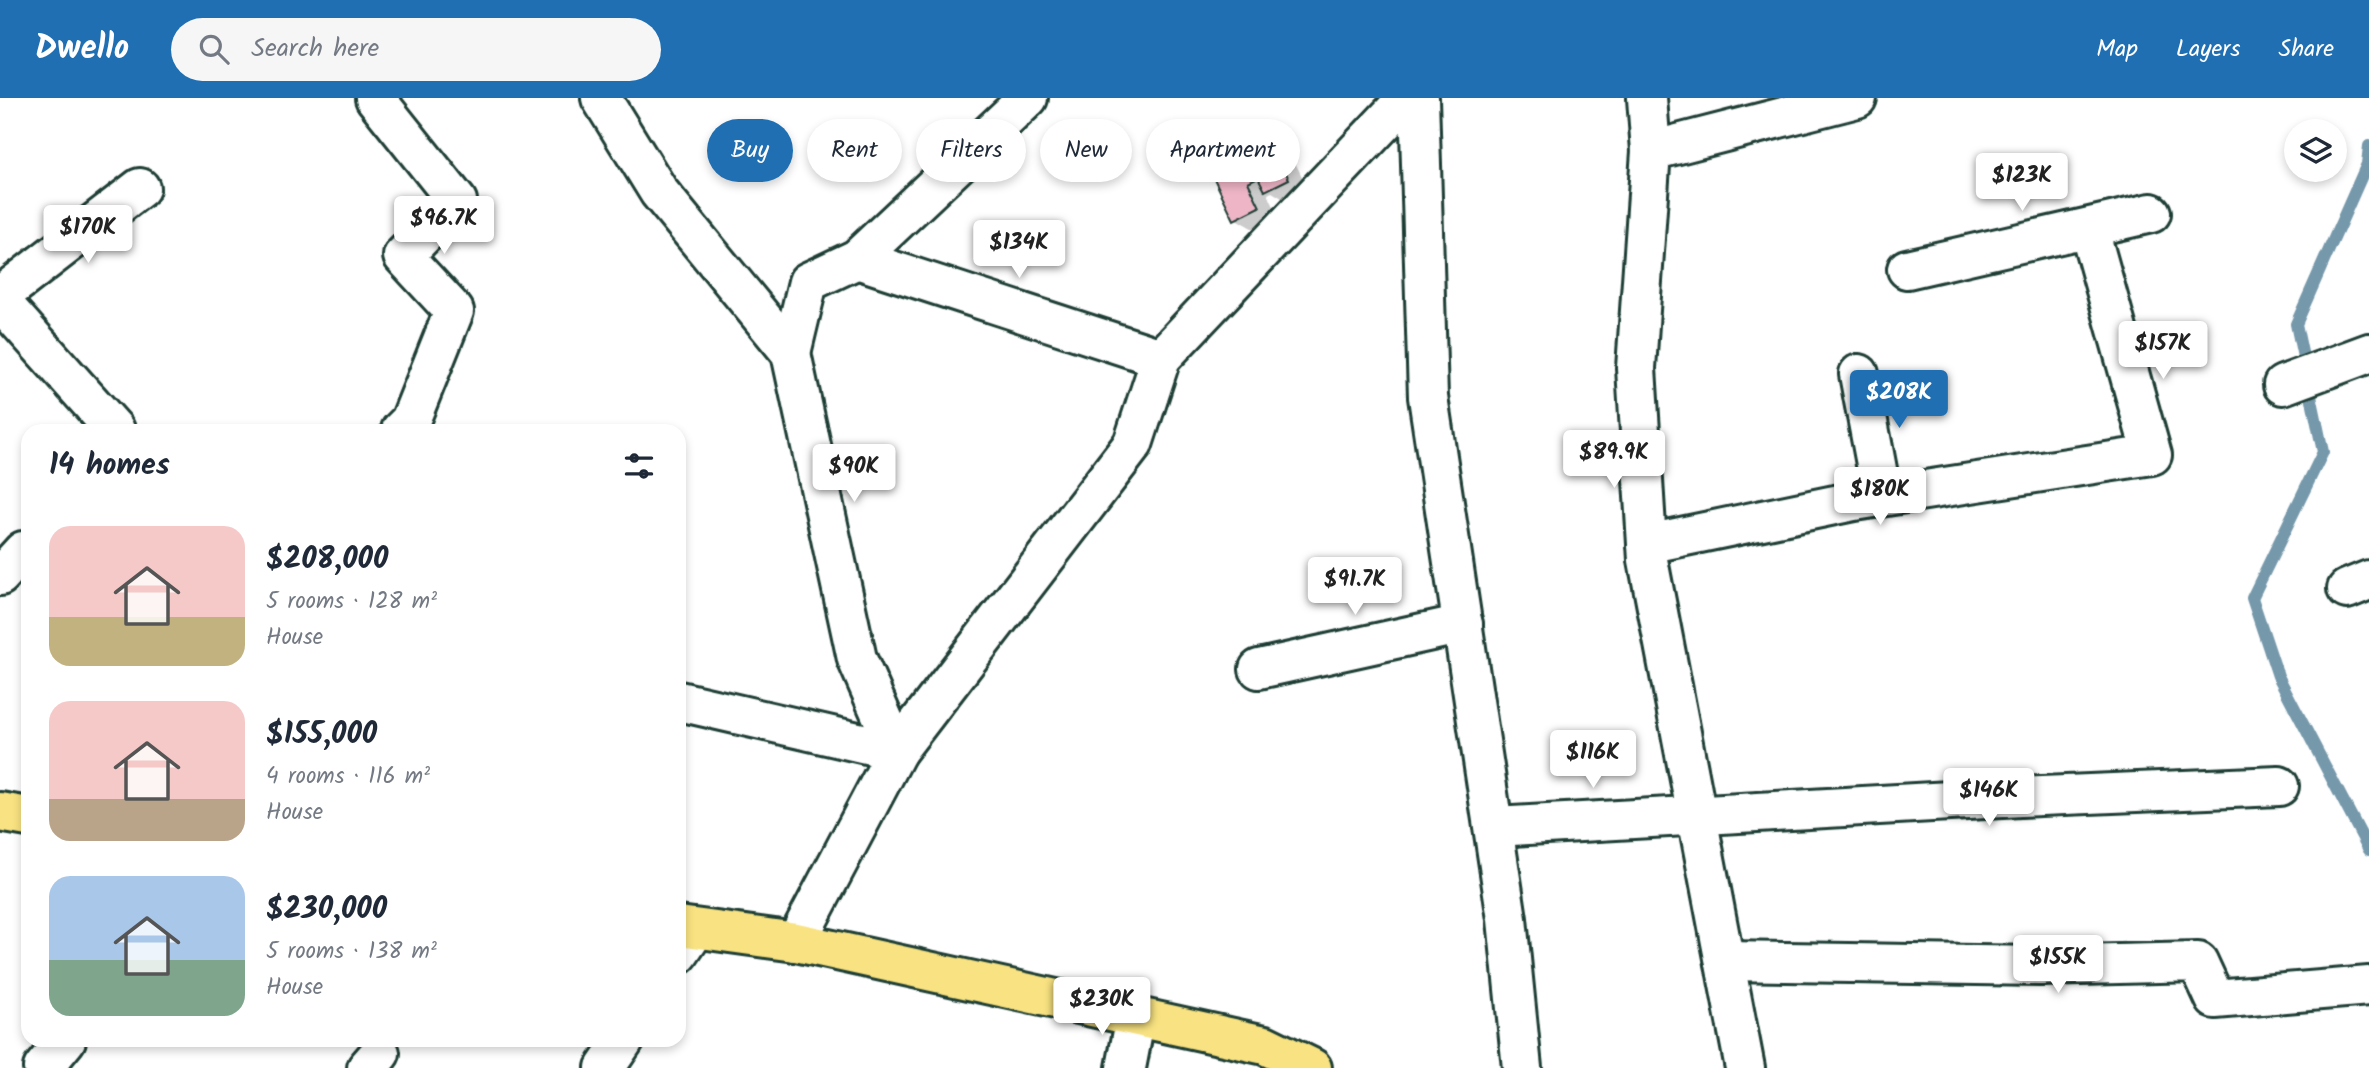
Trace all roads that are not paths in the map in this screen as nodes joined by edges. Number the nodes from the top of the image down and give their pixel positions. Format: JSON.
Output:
{"nodes":[{"id":1,"x":375,"y":98,"type":"edge"},
{"id":2,"x":601,"y":98,"type":"edge"},
{"id":3,"x":1028,"y":98,"type":"edge"},
{"id":4,"x":1407,"y":98,"type":"edge"},
{"id":5,"x":1419,"y":98,"type":"edge"},
{"id":6,"x":1647,"y":98,"type":"edge"},
{"id":7,"x":1857,"y":98,"type":"edge"},
{"id":8,"x":1651,"y":151,"type":"junction"},
{"id":9,"x":140,"y":188,"type":"dead end"},
{"id":10,"x":2151,"y":213,"type":"dead end"},
{"id":11,"x":2089,"y":229,"type":"junction"},
{"id":12,"x":857,"y":259,"type":"junction"},
{"id":13,"x":1906,"y":270,"type":"dead end"},
{"id":14,"x":0,"y":298,"type":"edge"},
{"id":15,"x":791,"y":353,"type":"junction"},
{"id":16,"x":2369,"y":353,"type":"edge"},
{"id":17,"x":1161,"y":358,"type":"junction"},
{"id":18,"x":1858,"y":374,"type":"dead end"},
{"id":19,"x":2283,"y":384,"type":"dead end"},
{"id":20,"x":110,"y":424,"type":"edge"},
{"id":21,"x":407,"y":424,"type":"edge"},
{"id":22,"x":1882,"y":496,"type":"junction"},
{"id":23,"x":1647,"y":544,"type":"junction"},
{"id":24,"x":1463,"y":624,"type":"junction"},
{"id":25,"x":1259,"y":668,"type":"dead end"},
{"id":26,"x":686,"y":703,"type":"edge"},
{"id":27,"x":897,"y":751,"type":"junction"},
{"id":28,"x":2279,"y":786,"type":"dead end"},
{"id":29,"x":0,"y":812,"type":"edge"},
{"id":30,"x":1697,"y":813,"type":"junction"},
{"id":31,"x":21,"y":816,"type":"edge"},
{"id":32,"x":1494,"y":827,"type":"junction"},
{"id":33,"x":686,"y":936,"type":"edge"},
{"id":34,"x":796,"y":942,"type":"junction"},
{"id":35,"x":1725,"y":961,"type":"junction"},
{"id":36,"x":2369,"y":986,"type":"edge"},
{"id":37,"x":1136,"y":1016,"type":"junction"},
{"id":38,"x":60,"y":1047,"type":"edge"},
{"id":39,"x":619,"y":1047,"type":"edge"},
{"id":40,"x":43,"y":1068,"type":"edge"},
{"id":41,"x":605,"y":1068,"type":"edge"},
{"id":42,"x":1126,"y":1068,"type":"edge"},
{"id":43,"x":1312,"y":1068,"type":"edge"},
{"id":44,"x":1522,"y":1068,"type":"edge"},
{"id":45,"x":1745,"y":1068,"type":"edge"}],
"edges":[{"from":1,"to":21,"type":"street"},
{"from":2,"to":15,"type":"street"},
{"from":3,"to":12,"type":"street"},
{"from":4,"to":17,"type":"street"},
{"from":5,"to":24,"type":"street"},
{"from":6,"to":8,"type":"street"},
{"from":7,"to":8,"type":"street"},
{"from":8,"to":23,"type":"street"},
{"from":9,"to":14,"type":"street"},
{"from":10,"to":11,"type":"street"},
{"from":11,"to":13,"type":"street"},
{"from":11,"to":22,"type":"street"},
{"from":12,"to":15,"type":"street"},
{"from":12,"to":17,"type":"street"},
{"from":14,"to":20,"type":"street"},
{"from":15,"to":27,"type":"street"},
{"from":16,"to":19,"type":"street"},
{"from":17,"to":27,"type":"street"},
{"from":18,"to":22,"type":"street"},
{"from":22,"to":23,"type":"street"},
{"from":23,"to":30,"type":"street"},
{"from":24,"to":25,"type":"street"},
{"from":24,"to":32,"type":"street"},
{"from":26,"to":27,"type":"street"},
{"from":27,"to":34,"type":"street"},
{"from":28,"to":30,"type":"street"},
{"from":29,"to":31,"type":"main road"},
{"from":30,"to":32,"type":"street"},
{"from":30,"to":35,"type":"street"},
{"from":32,"to":44,"type":"street"},
{"from":33,"to":34,"type":"main road"},
{"from":34,"to":37,"type":"main road"},
{"from":35,"to":36,"type":"street"},
{"from":35,"to":45,"type":"street"},
{"from":37,"to":42,"type":"street"},
{"from":37,"to":43,"type":"main road"},
{"from":38,"to":40,"type":"street"},
{"from":39,"to":41,"type":"street"}]}
